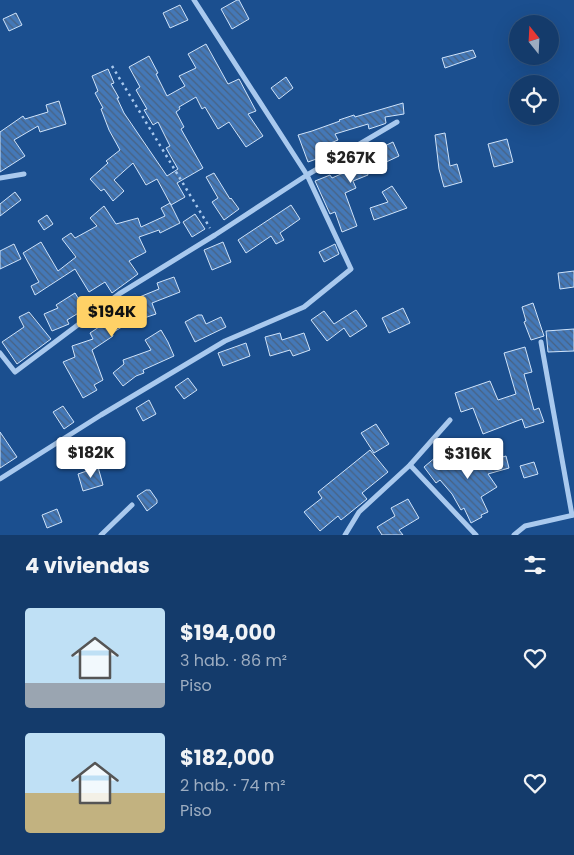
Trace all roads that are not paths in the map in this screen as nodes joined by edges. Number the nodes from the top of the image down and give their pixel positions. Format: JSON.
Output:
{"nodes":[{"id":1,"x":194,"y":0,"type":"edge"},
{"id":2,"x":398,"y":122,"type":"dead end"},
{"id":3,"x":24,"y":174,"type":"dead end"},
{"id":4,"x":307,"y":175,"type":"junction"},
{"id":5,"x":0,"y":178,"type":"edge"},
{"id":6,"x":541,"y":342,"type":"dead end"},
{"id":7,"x":0,"y":352,"type":"edge"},
{"id":8,"x":450,"y":420,"type":"dead end"},
{"id":9,"x":410,"y":465,"type":"junction"},
{"id":10,"x":0,"y":479,"type":"edge"},
{"id":11,"x":132,"y":505,"type":"dead end"},
{"id":12,"x":573,"y":515,"type":"edge"},
{"id":13,"x":346,"y":534,"type":"edge"},
{"id":14,"x":101,"y":535,"type":"edge"},
{"id":15,"x":476,"y":535,"type":"edge"},
{"id":16,"x":514,"y":535,"type":"edge"}],
"edges":[{"from":1,"to":4,"type":"street"},
{"from":2,"to":4,"type":"street"},
{"from":3,"to":5,"type":"street"},
{"from":4,"to":7,"type":"street"},
{"from":4,"to":10,"type":"street"},
{"from":6,"to":12,"type":"street"},
{"from":8,"to":9,"type":"street"},
{"from":9,"to":13,"type":"street"},
{"from":9,"to":15,"type":"street"},
{"from":11,"to":14,"type":"street"},
{"from":12,"to":16,"type":"street"}]}
